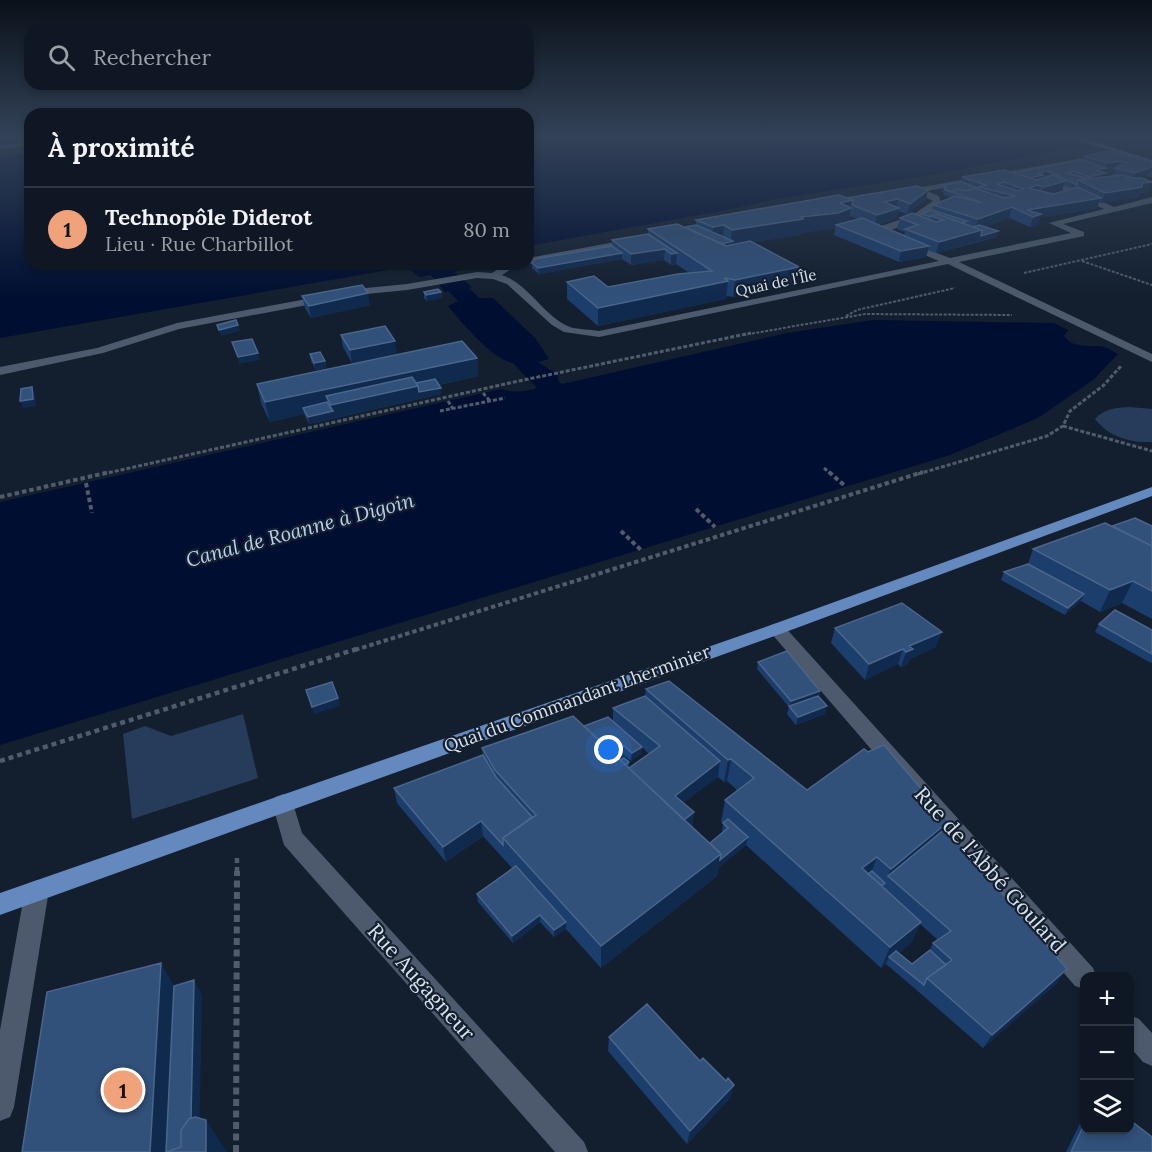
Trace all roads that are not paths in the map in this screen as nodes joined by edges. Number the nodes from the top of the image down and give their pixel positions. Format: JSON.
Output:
{"nodes":[{"id":1,"x":917,"y":190,"type":"joint"},
{"id":2,"x":1069,"y":190,"type":"edge"},
{"id":3,"x":894,"y":195,"type":"edge"},
{"id":4,"x":1152,"y":200,"type":"edge"},
{"id":5,"x":1113,"y":210,"type":"junction"},
{"id":6,"x":644,"y":240,"type":"edge"},
{"id":7,"x":534,"y":260,"type":"edge"},
{"id":8,"x":951,"y":262,"type":"junction"},
{"id":9,"x":504,"y":270,"type":"edge"},
{"id":10,"x":494,"y":276,"type":"junction"},
{"id":11,"x":1152,"y":358,"type":"edge"},
{"id":12,"x":0,"y":372,"type":"edge"},
{"id":13,"x":1152,"y":491,"type":"edge"},
{"id":14,"x":777,"y":629,"type":"junction"},
{"id":15,"x":283,"y":803,"type":"junction"},
{"id":16,"x":37,"y":890,"type":"junction"},
{"id":17,"x":0,"y":904,"type":"edge"},
{"id":18,"x":1080,"y":972,"type":"edge"},
{"id":19,"x":1134,"y":1033,"type":"edge"},
{"id":20,"x":1152,"y":1053,"type":"edge"},
{"id":21,"x":0,"y":1107,"type":"edge"},
{"id":22,"x":573,"y":1152,"type":"edge"}],
"edges":[{"from":1,"to":3,"type":"street"},
{"from":1,"to":8,"type":"street"},
{"from":2,"to":5,"type":"street"},
{"from":4,"to":5,"type":"street"},
{"from":5,"to":8,"type":"street","name":"Quai de l'Île"},
{"from":6,"to":7,"type":"street"},
{"from":8,"to":10,"type":"street","name":"Quai de l'Île"},
{"from":8,"to":11,"type":"street"},
{"from":9,"to":10,"type":"street"},
{"from":10,"to":12,"type":"street"},
{"from":13,"to":14,"type":"main road","name":"Quai du Commandant Lherminier"},
{"from":14,"to":15,"type":"main road","name":"Quai du Commandant Lherminier"},
{"from":14,"to":18,"type":"street","name":"Rue de l'Abbé Goulard"},
{"from":15,"to":16,"type":"main road","name":"Quai du Commandant Lherminier"},
{"from":15,"to":22,"type":"street","name":"Rue Augagneur"},
{"from":16,"to":17,"type":"main road","name":"Quai du Commandant Lherminier"},
{"from":16,"to":21,"type":"street"},
{"from":19,"to":20,"type":"street"}]}
